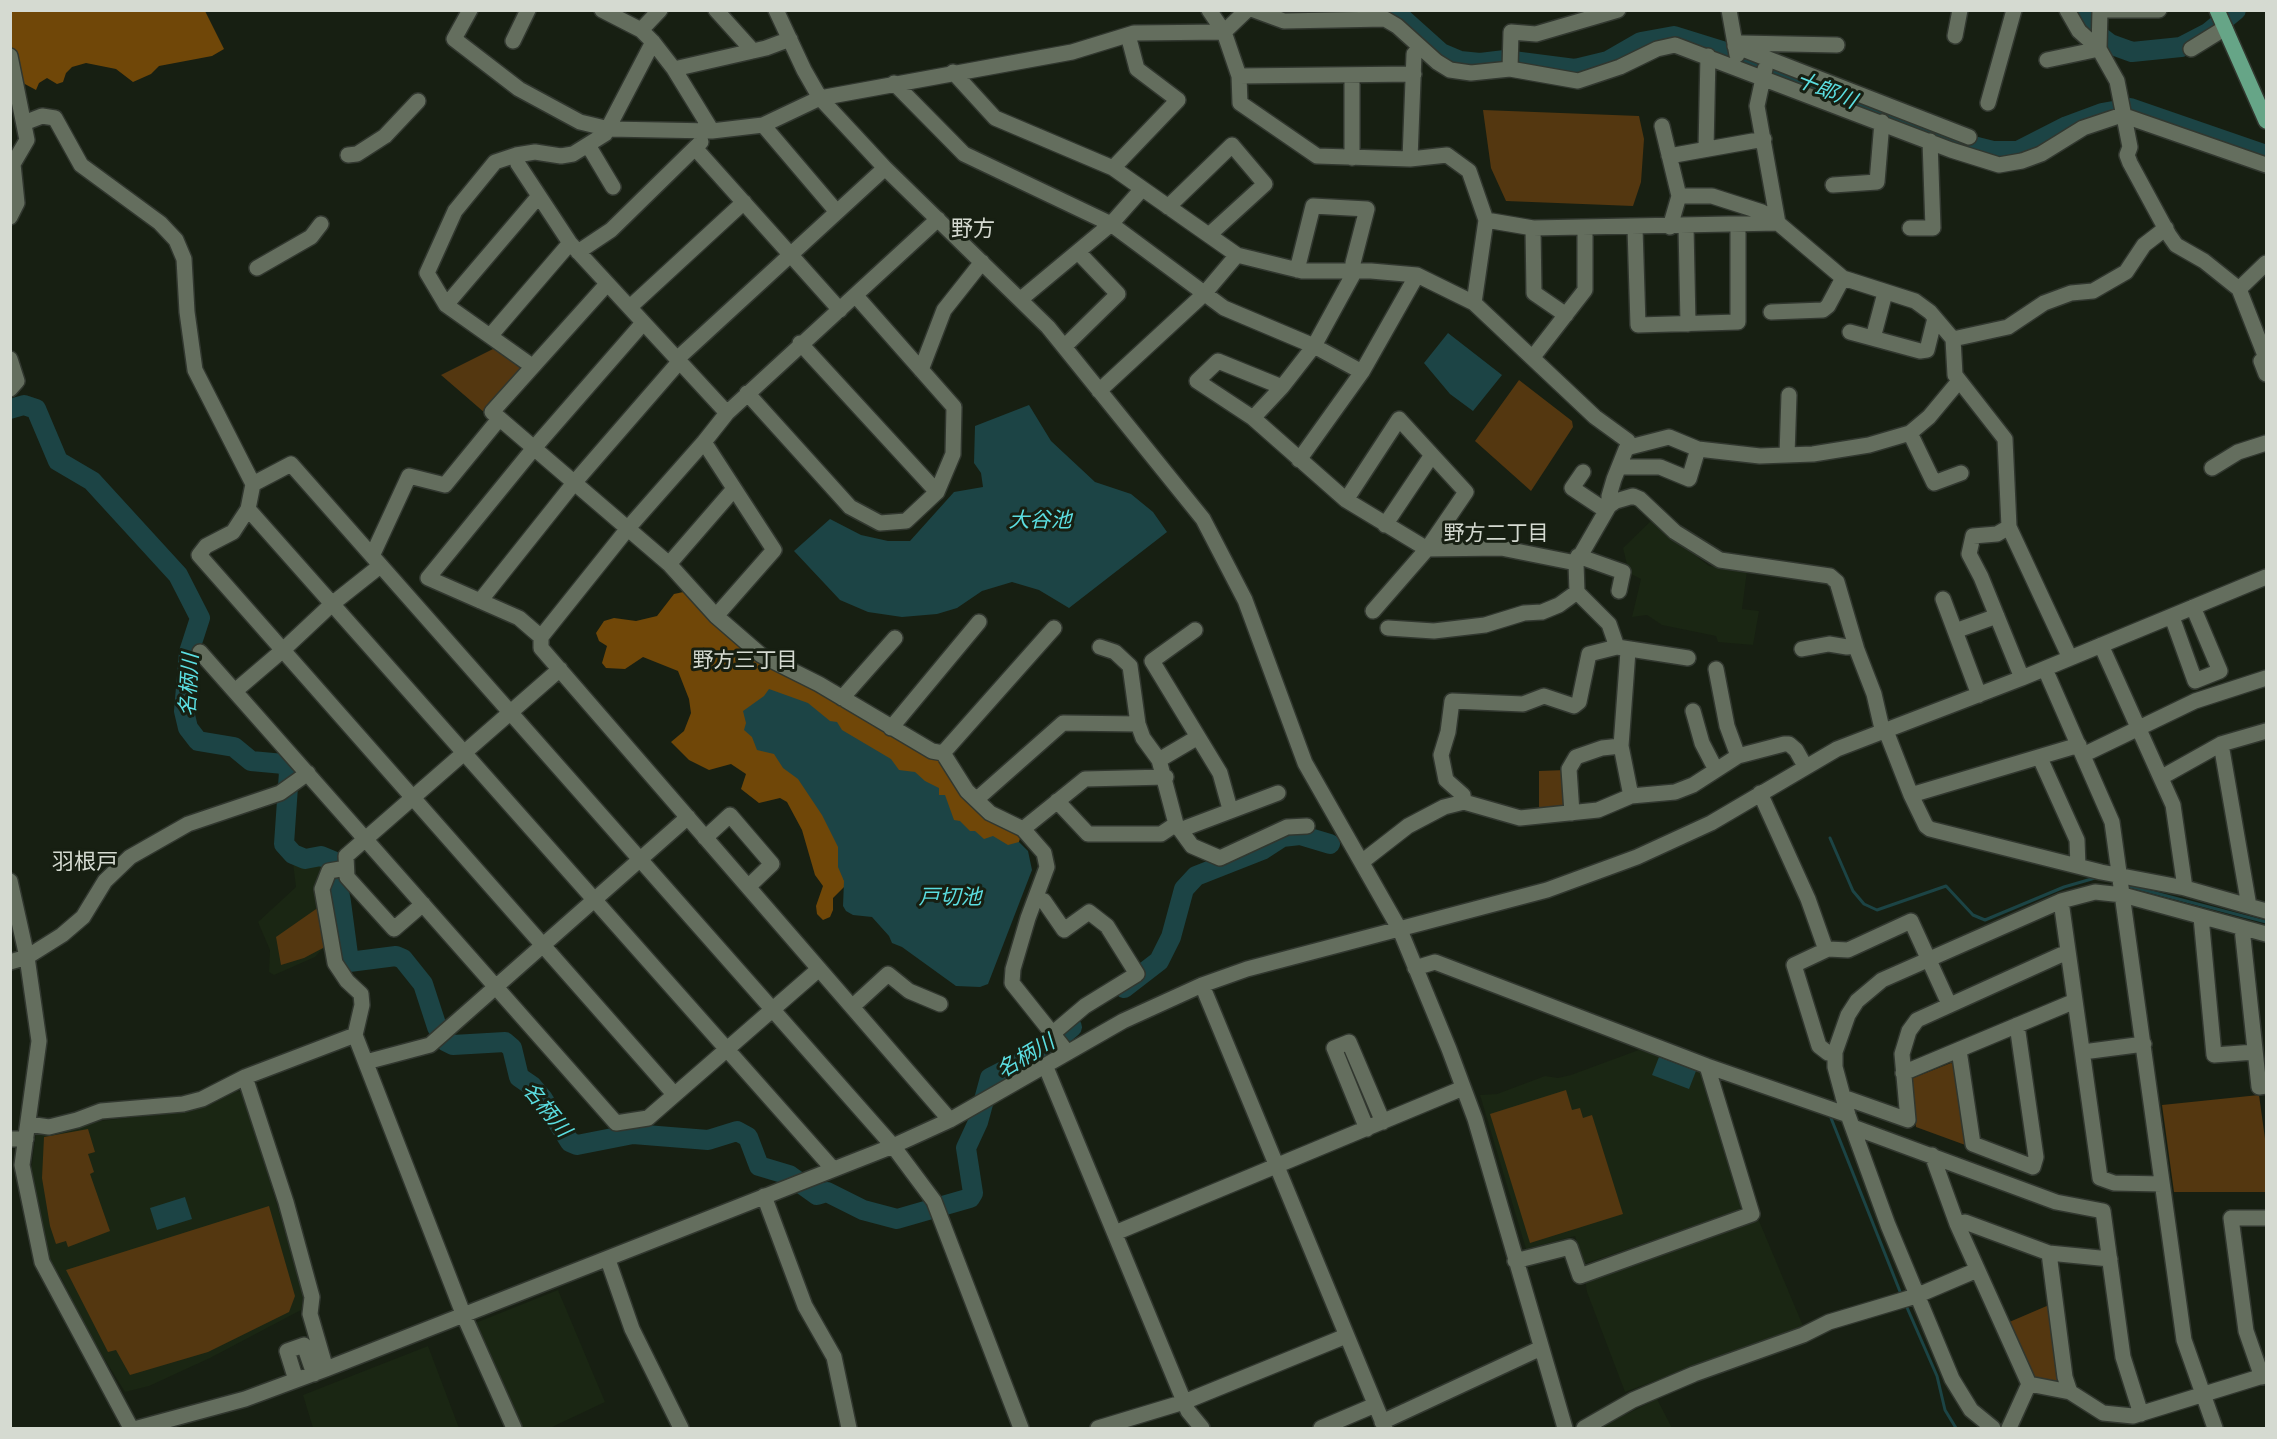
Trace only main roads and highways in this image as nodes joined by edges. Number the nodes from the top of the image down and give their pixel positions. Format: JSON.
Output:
{"nodes":[{"id":1,"x":2217,"y":10,"type":"edge"},
{"id":2,"x":2266,"y":121,"type":"edge"}],
"edges":[{"from":1,"to":2,"type":"main road"}]}
